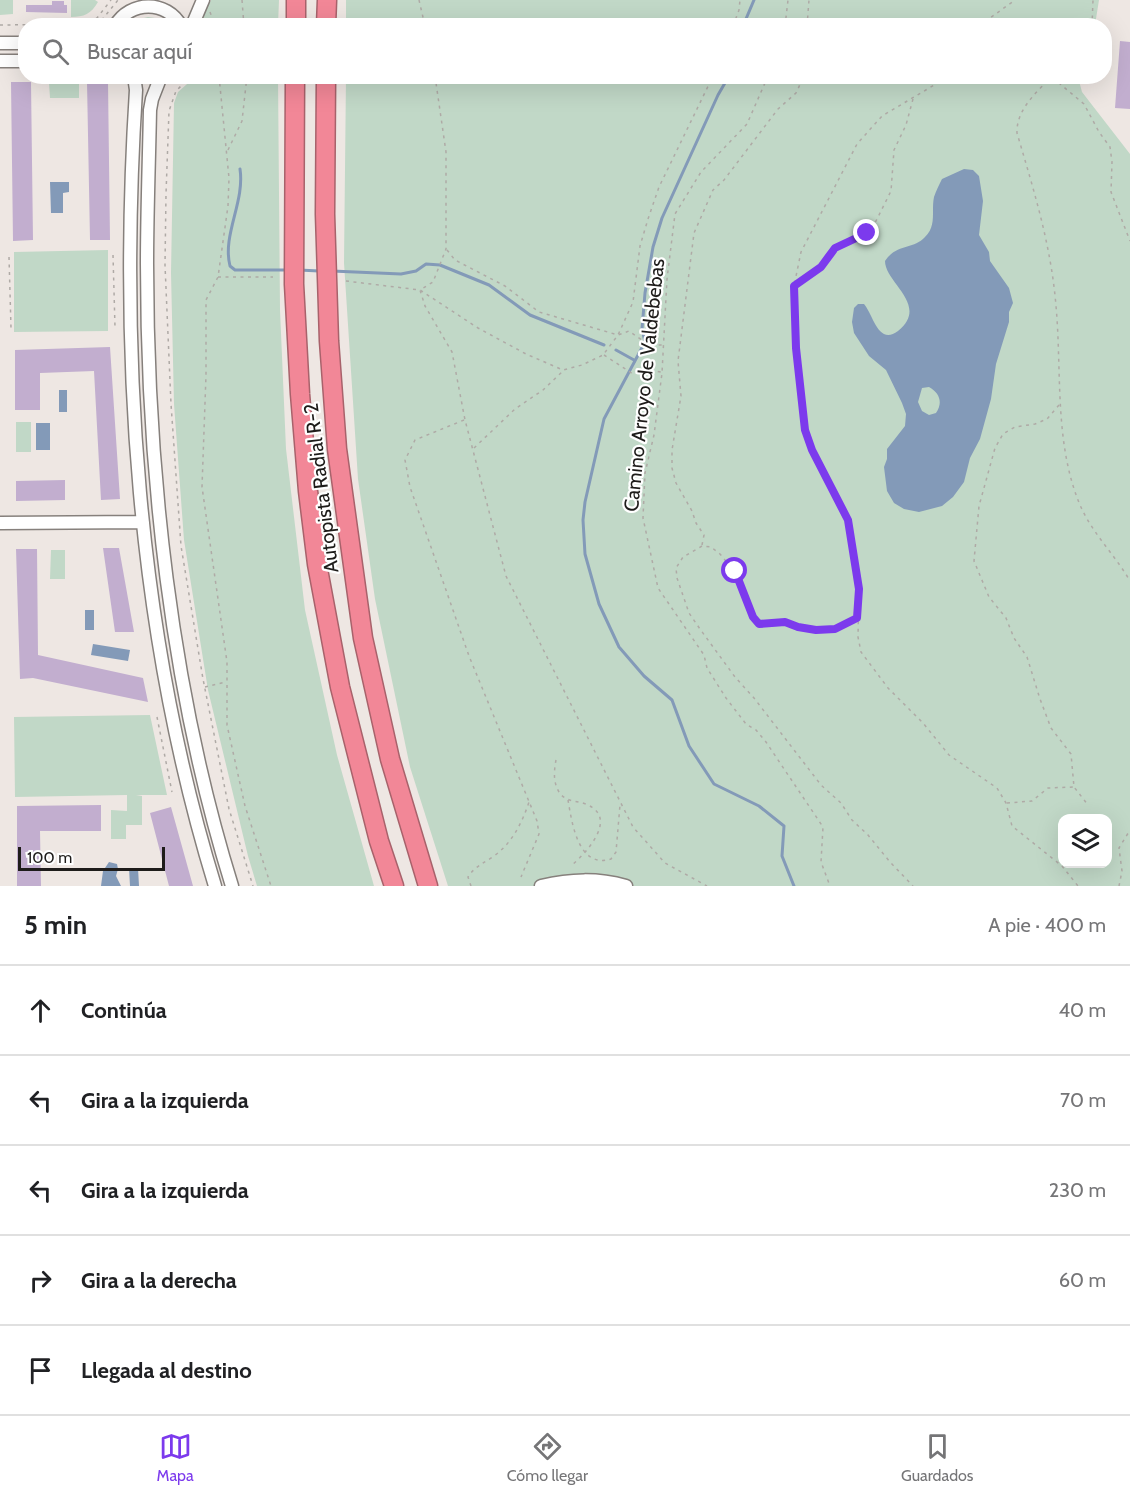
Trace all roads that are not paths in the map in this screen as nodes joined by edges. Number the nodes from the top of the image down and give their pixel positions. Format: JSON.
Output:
{"nodes":[{"id":1,"x":296,"y":0,"type":"edge"},
{"id":2,"x":327,"y":0,"type":"edge"},
{"id":3,"x":134,"y":3,"type":"edge"},
{"id":4,"x":205,"y":3,"type":"edge"},
{"id":5,"x":165,"y":4,"type":"edge"},
{"id":6,"x":120,"y":18,"type":"edge"},
{"id":7,"x":176,"y":18,"type":"edge"},
{"id":8,"x":197,"y":18,"type":"edge"},
{"id":9,"x":296,"y":18,"type":"edge"},
{"id":10,"x":326,"y":18,"type":"edge"},
{"id":11,"x":0,"y":43,"type":"edge"},
{"id":12,"x":18,"y":43,"type":"edge"},
{"id":13,"x":0,"y":61,"type":"edge"},
{"id":14,"x":18,"y":61,"type":"edge"},
{"id":15,"x":135,"y":84,"type":"edge"},
{"id":16,"x":158,"y":84,"type":"edge"},
{"id":17,"x":295,"y":84,"type":"edge"},
{"id":18,"x":326,"y":84,"type":"edge"},
{"id":19,"x":143,"y":522,"type":"junction"},
{"id":20,"x":0,"y":523,"type":"edge"},
{"id":21,"x":215,"y":886,"type":"edge"},
{"id":22,"x":232,"y":886,"type":"edge"},
{"id":23,"x":394,"y":886,"type":"edge"},
{"id":24,"x":428,"y":886,"type":"edge"},
{"id":25,"x":542,"y":886,"type":"edge"},
{"id":26,"x":626,"y":886,"type":"edge"}],
"edges":[{"from":1,"to":9,"type":"highway"},
{"from":2,"to":10,"type":"highway"},
{"from":3,"to":5,"type":"street"},
{"from":3,"to":6,"type":"street"},
{"from":4,"to":8,"type":"street"},
{"from":5,"to":7,"type":"street"},
{"from":11,"to":12,"type":"street"},
{"from":13,"to":14,"type":"street"},
{"from":15,"to":19,"type":"street"},
{"from":16,"to":22,"type":"street"},
{"from":17,"to":23,"type":"highway","name":"Autopista Radial R-2"},
{"from":18,"to":24,"type":"highway","name":"Autopista Radial R-2"},
{"from":19,"to":20,"type":"street"},
{"from":19,"to":21,"type":"street"},
{"from":25,"to":26,"type":"street"}]}
